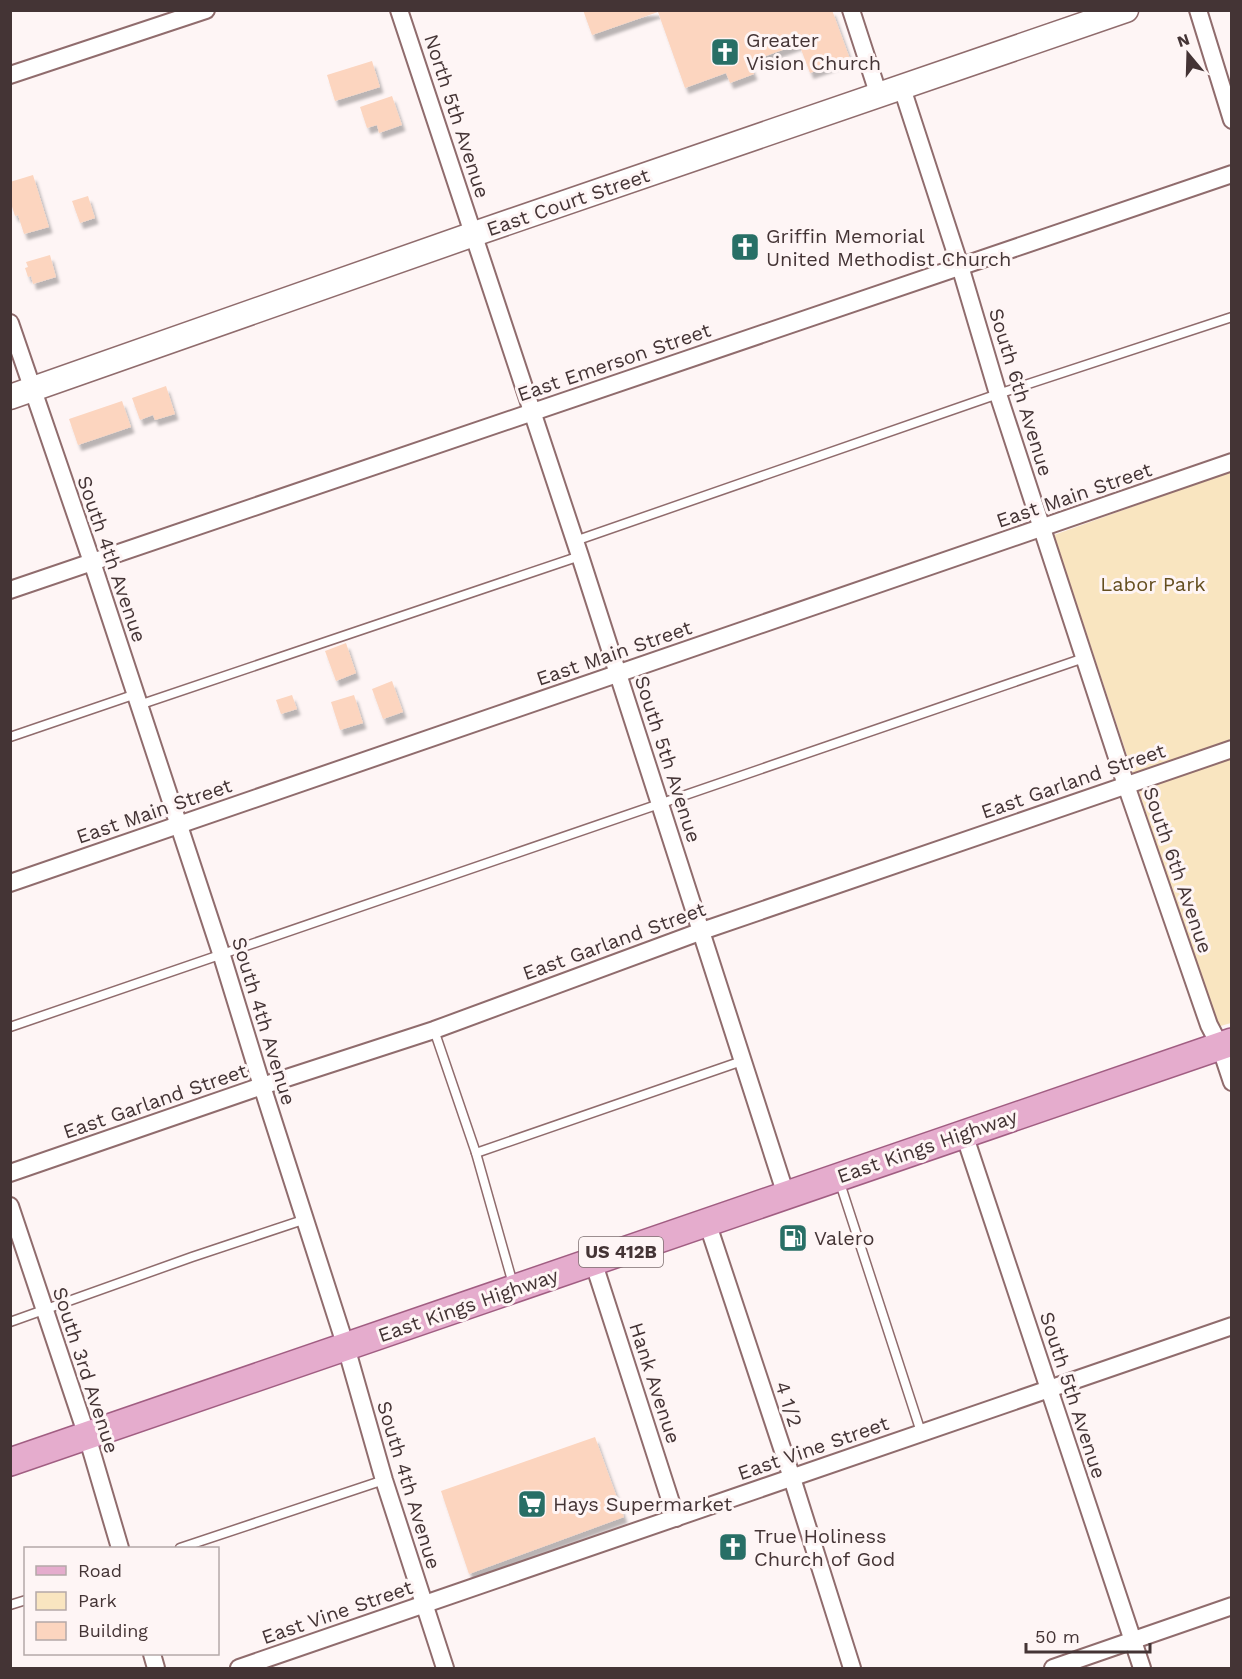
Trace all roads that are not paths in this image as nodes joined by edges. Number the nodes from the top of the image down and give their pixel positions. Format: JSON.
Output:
{"nodes":[{"id":1,"x":206,"y":10,"type":"edge"},
{"id":2,"x":399,"y":10,"type":"edge"},
{"id":3,"x":851,"y":10,"type":"edge"},
{"id":4,"x":1126,"y":10,"type":"edge"},
{"id":5,"x":1197,"y":10,"type":"edge"},
{"id":6,"x":10,"y":75,"type":"edge"},
{"id":7,"x":902,"y":88,"type":"junction"},
{"id":8,"x":879,"y":96,"type":"junction"},
{"id":9,"x":1232,"y":120,"type":"edge"},
{"id":10,"x":1232,"y":174,"type":"edge"},
{"id":11,"x":474,"y":234,"type":"junction"},
{"id":12,"x":960,"y":266,"type":"junction"},
{"id":13,"x":1232,"y":317,"type":"edge"},
{"id":14,"x":10,"y":323,"type":"edge"},
{"id":15,"x":22,"y":393,"type":"edge"},
{"id":16,"x":998,"y":394,"type":"junction"},
{"id":17,"x":531,"y":412,"type":"junction"},
{"id":18,"x":1232,"y":462,"type":"edge"},
{"id":19,"x":1042,"y":529,"type":"junction"},
{"id":20,"x":577,"y":548,"type":"junction"},
{"id":21,"x":92,"y":562,"type":"junction"},
{"id":22,"x":10,"y":590,"type":"edge"},
{"id":23,"x":1084,"y":658,"type":"junction"},
{"id":24,"x":618,"y":674,"type":"junction"},
{"id":25,"x":138,"y":700,"type":"junction"},
{"id":26,"x":10,"y":737,"type":"edge"},
{"id":27,"x":1232,"y":749,"type":"edge"},
{"id":28,"x":1126,"y":784,"type":"junction"},
{"id":29,"x":660,"y":803,"type":"junction"},
{"id":30,"x":179,"y":824,"type":"junction"},
{"id":31,"x":10,"y":883,"type":"edge"},
{"id":32,"x":702,"y":931,"type":"junction"},
{"id":33,"x":222,"y":956,"type":"junction"},
{"id":34,"x":10,"y":1027,"type":"edge"},
{"id":35,"x":434,"y":1030,"type":"junction"},
{"id":36,"x":1226,"y":1044,"type":"edge"},
{"id":37,"x":742,"y":1061,"type":"junction"},
{"id":38,"x":1232,"y":1082,"type":"edge"},
{"id":39,"x":262,"y":1086,"type":"junction"},
{"id":40,"x":964,"y":1134,"type":"junction"},
{"id":41,"x":476,"y":1153,"type":"junction"},
{"id":42,"x":10,"y":1173,"type":"edge"},
{"id":43,"x":838,"y":1177,"type":"junction"},
{"id":44,"x":786,"y":1195,"type":"junction"},
{"id":45,"x":10,"y":1206,"type":"edge"},
{"id":46,"x":306,"y":1219,"type":"junction"},
{"id":47,"x":706,"y":1222,"type":"junction"},
{"id":48,"x":593,"y":1261,"type":"junction"},
{"id":49,"x":514,"y":1289,"type":"junction"},
{"id":50,"x":44,"y":1310,"type":"junction"},
{"id":51,"x":10,"y":1322,"type":"edge"},
{"id":52,"x":1232,"y":1326,"type":"edge"},
{"id":53,"x":346,"y":1347,"type":"junction"},
{"id":54,"x":1049,"y":1389,"type":"junction"},
{"id":55,"x":921,"y":1432,"type":"junction"},
{"id":56,"x":87,"y":1436,"type":"junction"},
{"id":57,"x":10,"y":1462,"type":"edge"},
{"id":58,"x":792,"y":1478,"type":"junction"},
{"id":59,"x":384,"y":1480,"type":"junction"},
{"id":60,"x":676,"y":1518,"type":"junction"},
{"id":61,"x":120,"y":1547,"type":"edge"},
{"id":62,"x":183,"y":1547,"type":"edge"},
{"id":63,"x":424,"y":1604,"type":"junction"},
{"id":64,"x":1232,"y":1606,"type":"edge"},
{"id":65,"x":1133,"y":1641,"type":"junction"},
{"id":66,"x":239,"y":1668,"type":"edge"},
{"id":67,"x":445,"y":1668,"type":"edge"},
{"id":68,"x":852,"y":1668,"type":"edge"},
{"id":69,"x":1053,"y":1668,"type":"edge"},
{"id":70,"x":1142,"y":1668,"type":"edge"}],
"edges":[{"from":1,"to":6,"type":"street"},
{"from":2,"to":11,"type":"street","name":"North 5th Avenue"},
{"from":3,"to":8,"type":"street"},
{"from":4,"to":7,"type":"street","name":"East Court Street"},
{"from":5,"to":9,"type":"street"},
{"from":7,"to":8,"type":"street","name":"East Court Street"},
{"from":7,"to":12,"type":"street","name":"South 6th Avenue"},
{"from":8,"to":11,"type":"street","name":"East Court Street"},
{"from":10,"to":12,"type":"street","name":"East Emerson Street"},
{"from":11,"to":15,"type":"street","name":"East Court Street"},
{"from":11,"to":17,"type":"street","name":"South 5th Avenue"},
{"from":12,"to":16,"type":"street","name":"South 6th Avenue"},
{"from":12,"to":17,"type":"street","name":"East Emerson Street"},
{"from":13,"to":16,"type":"lane"},
{"from":14,"to":15,"type":"street","name":"South 4th Avenue"},
{"from":15,"to":21,"type":"street","name":"South 4th Avenue"},
{"from":16,"to":19,"type":"street","name":"South 6th Avenue"},
{"from":16,"to":20,"type":"lane"},
{"from":17,"to":20,"type":"street","name":"South 5th Avenue"},
{"from":17,"to":21,"type":"street","name":"East Emerson Street"},
{"from":18,"to":19,"type":"street","name":"East Main Street"},
{"from":19,"to":23,"type":"street","name":"South 6th Avenue"},
{"from":19,"to":24,"type":"street","name":"East Main Street"},
{"from":20,"to":24,"type":"street","name":"South 5th Avenue"},
{"from":20,"to":25,"type":"lane"},
{"from":21,"to":22,"type":"street","name":"East Emerson Street"},
{"from":21,"to":25,"type":"street","name":"South 4th Avenue"},
{"from":23,"to":28,"type":"street","name":"South 6th Avenue"},
{"from":23,"to":29,"type":"lane"},
{"from":24,"to":29,"type":"street","name":"South 5th Avenue"},
{"from":24,"to":30,"type":"street","name":"East Main Street"},
{"from":25,"to":26,"type":"lane"},
{"from":25,"to":30,"type":"street","name":"South 4th Avenue"},
{"from":27,"to":28,"type":"street","name":"East Garland Street"},
{"from":28,"to":32,"type":"street","name":"East Garland Street"},
{"from":28,"to":36,"type":"street","name":"South 6th Avenue"},
{"from":29,"to":32,"type":"street","name":"South 5th Avenue"},
{"from":29,"to":33,"type":"lane"},
{"from":30,"to":31,"type":"street","name":"East Main Street"},
{"from":30,"to":33,"type":"street","name":"South 4th Avenue"},
{"from":32,"to":35,"type":"street","name":"East Garland Street"},
{"from":32,"to":37,"type":"street","name":"South 5th Avenue"},
{"from":33,"to":34,"type":"lane"},
{"from":33,"to":39,"type":"street","name":"South 4th Avenue"},
{"from":35,"to":39,"type":"street","name":"East Garland Street"},
{"from":35,"to":41,"type":"lane"},
{"from":36,"to":38,"type":"street","name":"South 6th Avenue"},
{"from":36,"to":40,"type":"main road","name":"East Kings Highway","number":"US 412B"},
{"from":37,"to":41,"type":"lane"},
{"from":37,"to":44,"type":"street","name":"South 5th Avenue"},
{"from":39,"to":42,"type":"street","name":"East Garland Street"},
{"from":39,"to":46,"type":"street","name":"South 4th Avenue"},
{"from":40,"to":43,"type":"main road","name":"East Kings Highway","number":"US 412B"},
{"from":40,"to":54,"type":"street","name":"South 5th Avenue"},
{"from":41,"to":49,"type":"lane"},
{"from":43,"to":44,"type":"main road","name":"East Kings Highway","number":"US 412B"},
{"from":43,"to":55,"type":"lane"},
{"from":44,"to":47,"type":"main road","name":"East Kings Highway","number":"US 412B"},
{"from":45,"to":50,"type":"street","name":"South 3rd Avenue"},
{"from":46,"to":50,"type":"lane"},
{"from":46,"to":53,"type":"street","name":"South 4th Avenue"},
{"from":47,"to":48,"type":"main road","name":"East Kings Highway","number":"US 412B"},
{"from":47,"to":58,"type":"street","name":"4 1/2"},
{"from":48,"to":49,"type":"main road","name":"East Kings Highway","number":"US 412B"},
{"from":48,"to":60,"type":"street","name":"Hank Avenue"},
{"from":49,"to":53,"type":"main road","name":"East Kings Highway","number":"US 412B"},
{"from":50,"to":51,"type":"lane"},
{"from":50,"to":56,"type":"street","name":"South 3rd Avenue"},
{"from":52,"to":54,"type":"street","name":"East Vine Street"},
{"from":53,"to":56,"type":"main road","name":"East Kings Highway","number":"US 412B"},
{"from":53,"to":59,"type":"street","name":"South 4th Avenue"},
{"from":54,"to":55,"type":"street","name":"East Vine Street"},
{"from":54,"to":65,"type":"street","name":"South 5th Avenue"},
{"from":55,"to":58,"type":"street","name":"East Vine Street"},
{"from":56,"to":57,"type":"main road","name":"East Kings Highway","number":"US 412B"},
{"from":56,"to":61,"type":"street","name":"South 3rd Avenue"},
{"from":58,"to":60,"type":"street","name":"East Vine Street"},
{"from":58,"to":68,"type":"street","name":"4 1/2"},
{"from":59,"to":62,"type":"lane"},
{"from":59,"to":63,"type":"street","name":"South 4th Avenue"},
{"from":60,"to":63,"type":"street","name":"East Vine Street"},
{"from":63,"to":66,"type":"street","name":"East Vine Street"},
{"from":63,"to":67,"type":"street","name":"South 4th Avenue"},
{"from":64,"to":65,"type":"street"},
{"from":65,"to":69,"type":"street"},
{"from":65,"to":70,"type":"street","name":"South 5th Avenue"}]}
